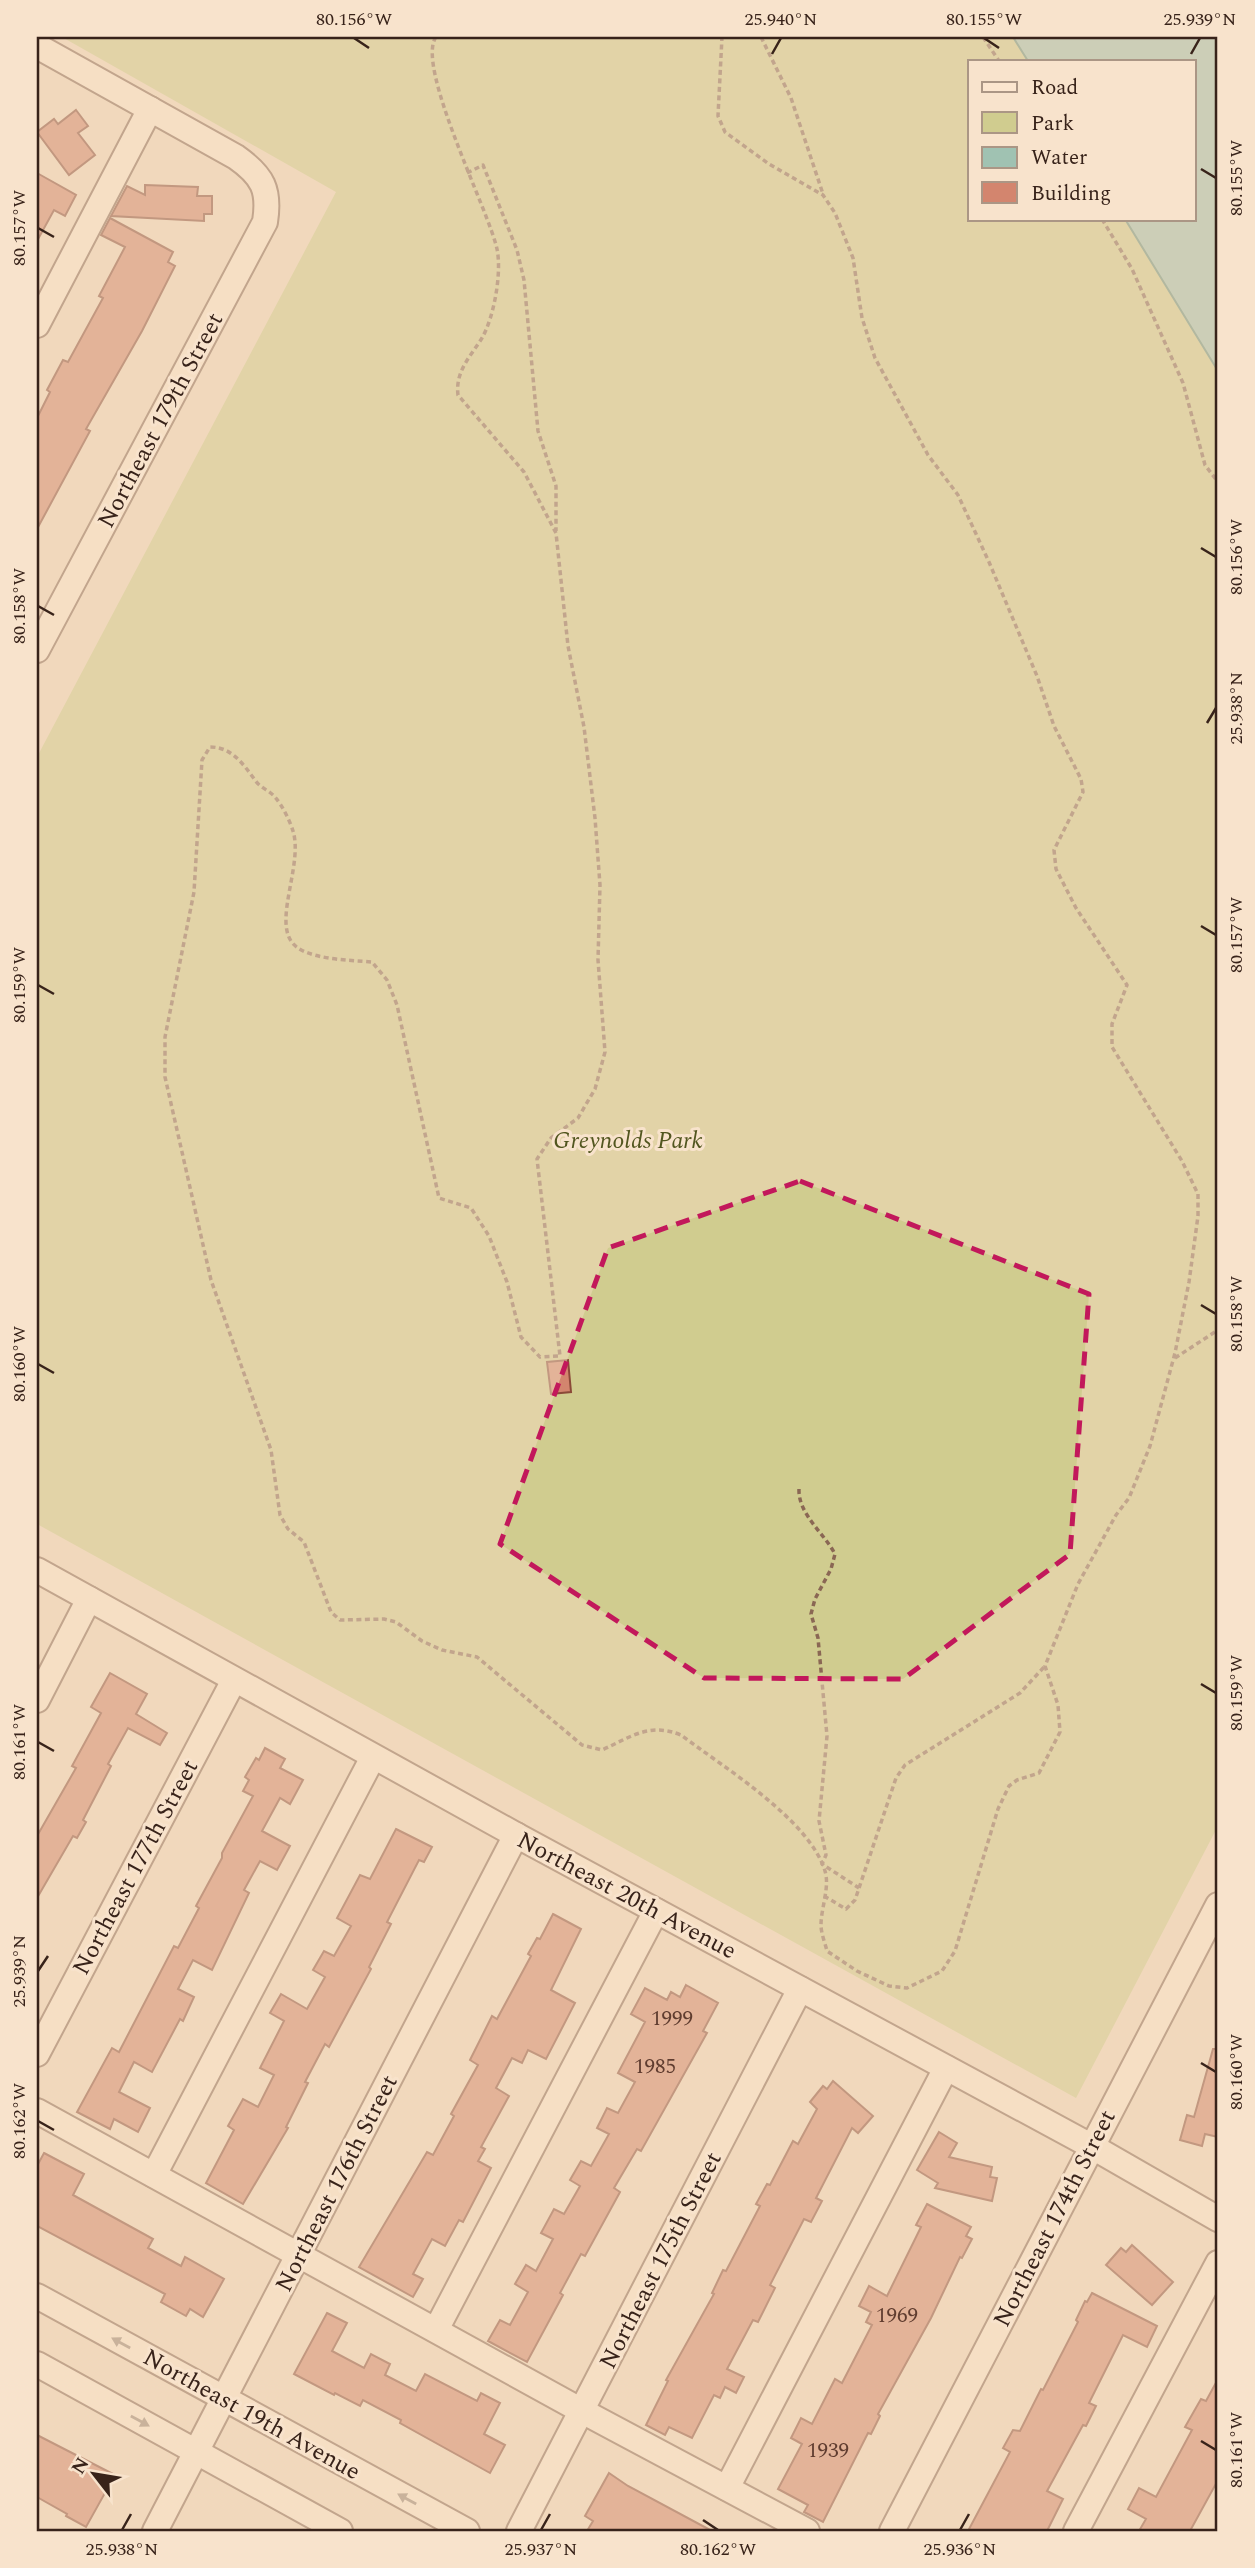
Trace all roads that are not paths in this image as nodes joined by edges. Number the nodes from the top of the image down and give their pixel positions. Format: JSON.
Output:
{"nodes":[{"id":1,"x":37,"y":46,"type":"edge"},
{"id":2,"x":150,"y":109,"type":"junction"},
{"id":3,"x":37,"y":325,"type":"edge"},
{"id":4,"x":37,"y":650,"type":"edge"},
{"id":5,"x":37,"y":1570,"type":"edge"},
{"id":6,"x":89,"y":1600,"type":"junction"},
{"id":7,"x":234,"y":1679,"type":"junction"},
{"id":8,"x":37,"y":1700,"type":"edge"},
{"id":9,"x":373,"y":1757,"type":"junction"},
{"id":10,"x":516,"y":1835,"type":"junction"},
{"id":11,"x":1218,"y":1905,"type":"edge"},
{"id":12,"x":656,"y":1911,"type":"junction"},
{"id":13,"x":800,"y":1989,"type":"junction"},
{"id":14,"x":37,"y":2054,"type":"edge"},
{"id":15,"x":946,"y":2068,"type":"junction"},
{"id":16,"x":37,"y":2112,"type":"edge"},
{"id":17,"x":1091,"y":2146,"type":"junction"},
{"id":18,"x":154,"y":2175,"type":"junction"},
{"id":19,"x":1218,"y":2219,"type":"edge"},
{"id":20,"x":299,"y":2254,"type":"junction"},
{"id":21,"x":1218,"y":2263,"type":"edge"},
{"id":22,"x":37,"y":2296,"type":"edge"},
{"id":23,"x":436,"y":2330,"type":"junction"},
{"id":24,"x":37,"y":2364,"type":"edge"},
{"id":25,"x":224,"y":2399,"type":"junction"},
{"id":26,"x":582,"y":2411,"type":"junction"},
{"id":27,"x":196,"y":2452,"type":"junction"},
{"id":28,"x":727,"y":2488,"type":"junction"},
{"id":29,"x":155,"y":2531,"type":"edge"},
{"id":30,"x":340,"y":2531,"type":"edge"},
{"id":31,"x":467,"y":2531,"type":"edge"},
{"id":32,"x":519,"y":2531,"type":"edge"},
{"id":33,"x":807,"y":2531,"type":"edge"},
{"id":34,"x":892,"y":2531,"type":"edge"},
{"id":35,"x":1076,"y":2531,"type":"edge"}],
"edges":[{"from":1,"to":2,"type":"street"},
{"from":2,"to":3,"type":"street"},
{"from":2,"to":4,"type":"street","name":"Northeast 179th Street"},
{"from":5,"to":6,"type":"street","name":"Northeast 20th Avenue"},
{"from":6,"to":7,"type":"street","name":"Northeast 20th Avenue"},
{"from":6,"to":8,"type":"street"},
{"from":7,"to":9,"type":"street","name":"Northeast 20th Avenue"},
{"from":7,"to":14,"type":"street","name":"Northeast 177th Street"},
{"from":9,"to":10,"type":"street","name":"Northeast 20th Avenue"},
{"from":9,"to":18,"type":"street"},
{"from":10,"to":12,"type":"street","name":"Northeast 20th Avenue"},
{"from":10,"to":20,"type":"street","name":"Northeast 176th Street"},
{"from":11,"to":17,"type":"street","name":"Northeast 174th Street"},
{"from":12,"to":13,"type":"street","name":"Northeast 20th Avenue"},
{"from":12,"to":23,"type":"street"},
{"from":13,"to":15,"type":"street","name":"Northeast 20th Avenue"},
{"from":13,"to":26,"type":"street","name":"Northeast 175th Street"},
{"from":15,"to":17,"type":"street","name":"Northeast 20th Avenue"},
{"from":15,"to":28,"type":"street"},
{"from":16,"to":18,"type":"street"},
{"from":17,"to":19,"type":"street","name":"Northeast 20th Avenue"},
{"from":17,"to":34,"type":"street","name":"Northeast 174th Street"},
{"from":18,"to":20,"type":"street"},
{"from":20,"to":23,"type":"street"},
{"from":20,"to":25,"type":"street","name":"Northeast 176th Street"},
{"from":21,"to":35,"type":"street"},
{"from":25,"to":22,"type":"street","name":"Northeast 19th Avenue","one_way":true},
{"from":23,"to":26,"type":"street"},
{"from":24,"to":27,"type":"street","one_way":true},
{"from":25,"to":27,"type":"street","name":"Northeast 176th Street"},
{"from":31,"to":25,"type":"street","name":"Northeast 19th Avenue","one_way":true},
{"from":26,"to":28,"type":"street"},
{"from":26,"to":32,"type":"street","name":"Northeast 175th Street"},
{"from":27,"to":29,"type":"street","name":"Northeast 176th Street"},
{"from":27,"to":30,"type":"street"},
{"from":28,"to":33,"type":"street"}]}
